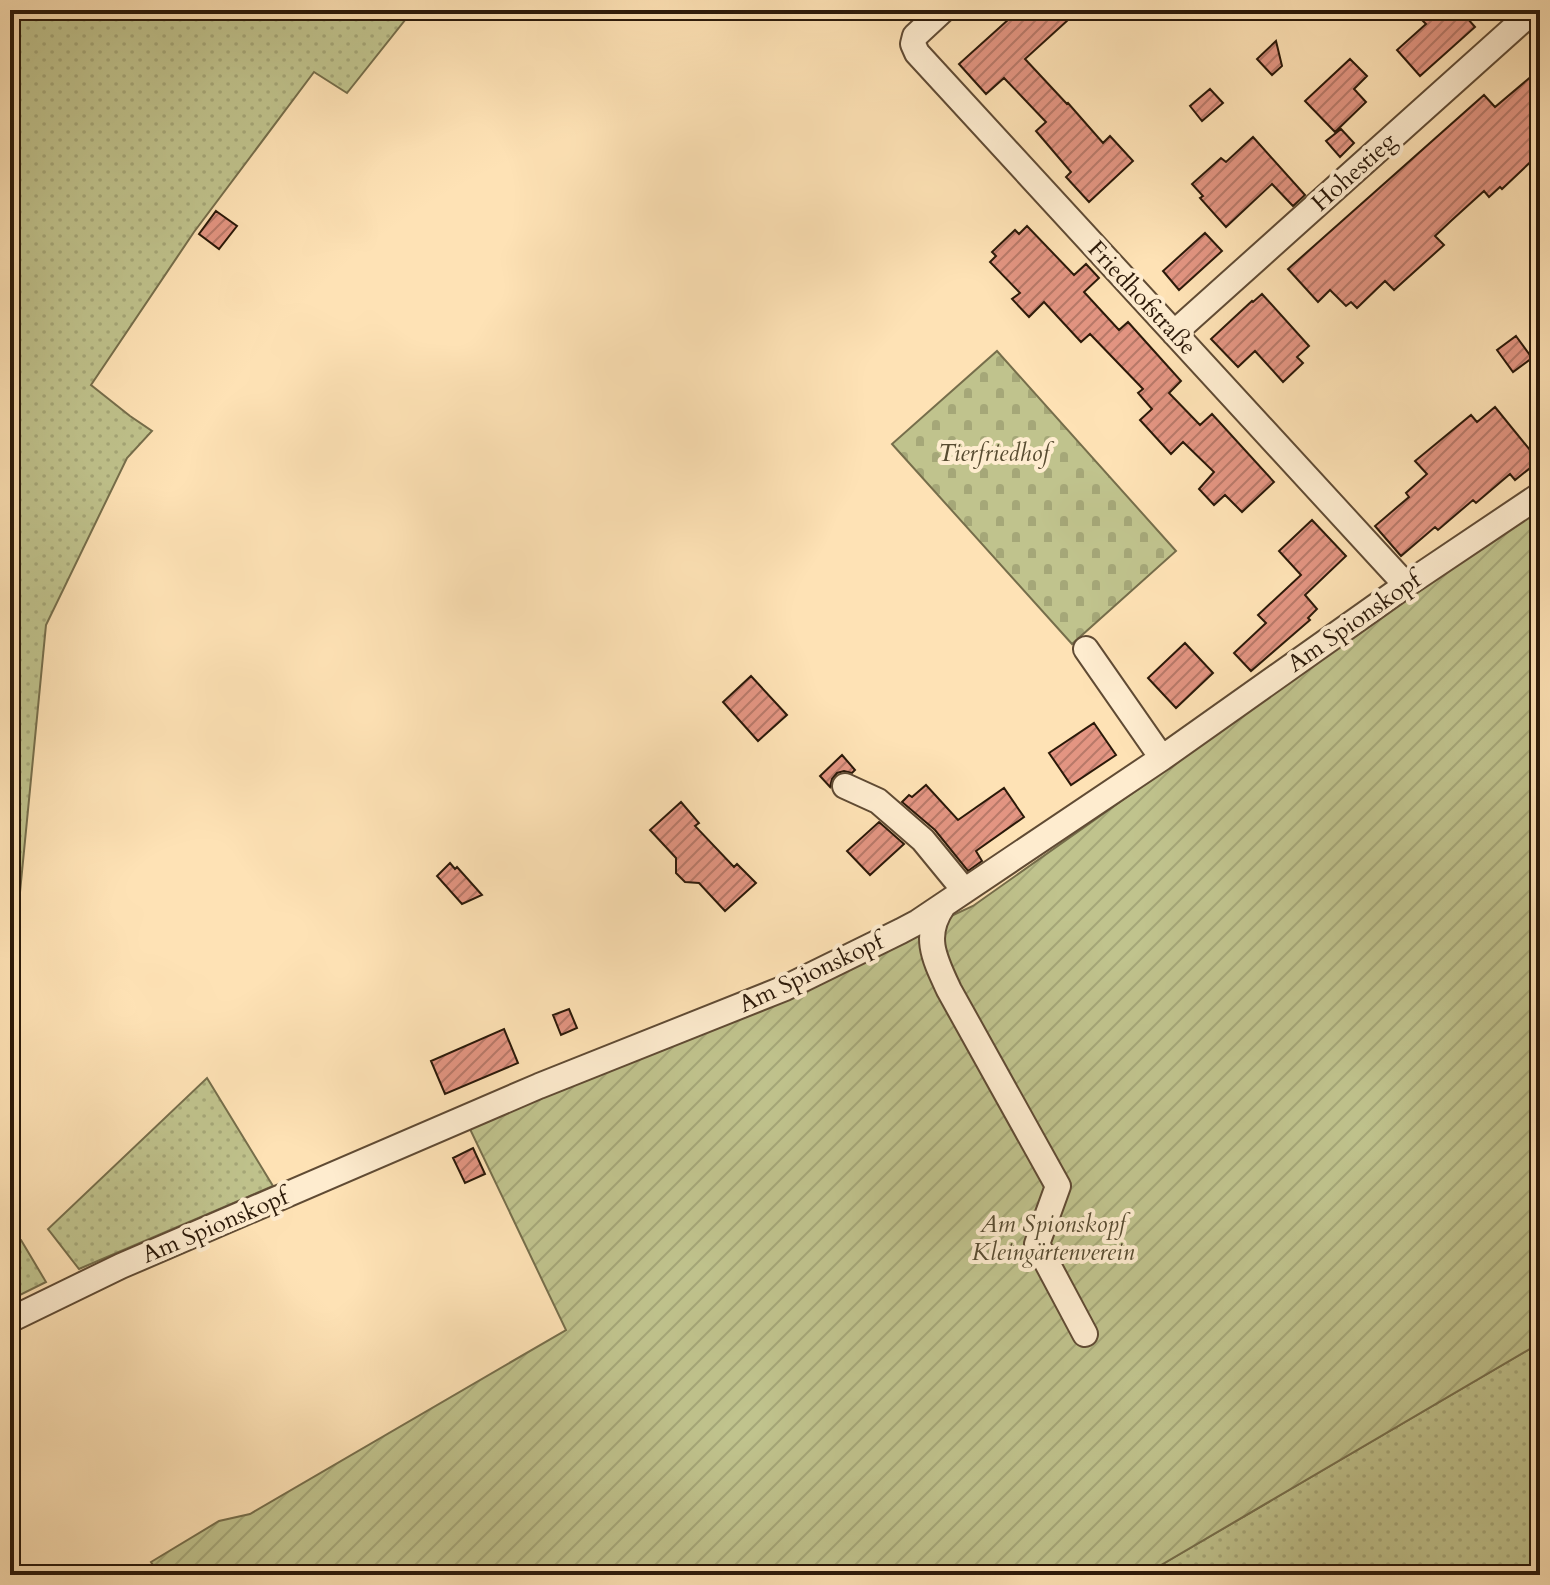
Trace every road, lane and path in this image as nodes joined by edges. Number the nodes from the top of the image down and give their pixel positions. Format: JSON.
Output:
{"nodes":[{"id":1,"x":943,"y":10,"type":"edge"},
{"id":2,"x":1534,"y":10,"type":"edge"},
{"id":3,"x":1174,"y":333,"type":"junction"},
{"id":4,"x":1540,"y":495,"type":"edge"},
{"id":5,"x":1406,"y":585,"type":"junction"},
{"id":6,"x":1086,"y":649,"type":"dead end"},
{"id":7,"x":1162,"y":758,"type":"junction"},
{"id":8,"x":845,"y":786,"type":"dead end"},
{"id":9,"x":956,"y":896,"type":"junction"},
{"id":10,"x":10,"y":1320,"type":"edge"},
{"id":11,"x":1085,"y":1334,"type":"dead end"}],
"edges":[{"from":1,"to":3,"type":"street","name":"Friedhofstraße"},
{"from":2,"to":3,"type":"street","name":"Hohestieg"},
{"from":3,"to":5,"type":"street","name":"Friedhofstraße"},
{"from":4,"to":5,"type":"street","name":"Am Spionskopf"},
{"from":5,"to":7,"type":"street","name":"Am Spionskopf"},
{"from":6,"to":7,"type":"street"},
{"from":7,"to":9,"type":"street","name":"Am Spionskopf"},
{"from":8,"to":9,"type":"street"},
{"from":9,"to":10,"type":"street","name":"Am Spionskopf"},
{"from":9,"to":11,"type":"street"}]}
